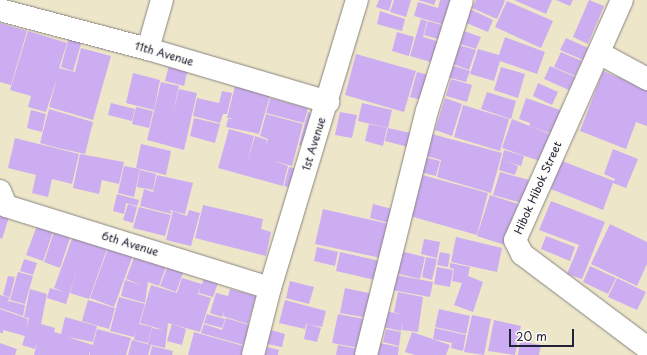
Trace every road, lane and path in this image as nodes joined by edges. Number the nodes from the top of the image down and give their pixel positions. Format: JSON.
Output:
{"nodes":[{"id":1,"x":162,"y":0,"type":"edge"},
{"id":2,"x":357,"y":0,"type":"edge"},
{"id":3,"x":462,"y":0,"type":"edge"},
{"id":4,"x":622,"y":0,"type":"edge"},
{"id":5,"x":0,"y":10,"type":"edge"},
{"id":6,"x":148,"y":49,"type":"junction"},
{"id":7,"x":599,"y":53,"type":"junction"},
{"id":8,"x":647,"y":79,"type":"edge"},
{"id":9,"x":328,"y":102,"type":"junction"},
{"id":10,"x":0,"y":191,"type":"edge"},
{"id":11,"x":270,"y":288,"type":"junction"},
{"id":12,"x":646,"y":343,"type":"edge"},
{"id":13,"x":253,"y":355,"type":"edge"},
{"id":14,"x":366,"y":355,"type":"edge"}],
"edges":[{"from":1,"to":6,"type":"street"},
{"from":2,"to":9,"type":"street","name":"1st Avenue"},
{"from":3,"to":14,"type":"street"},
{"from":4,"to":7,"type":"street","name":"Hibok Hibok Street"},
{"from":5,"to":6,"type":"street","name":"11th Avenue"},
{"from":6,"to":9,"type":"street","name":"11th Avenue"},
{"from":7,"to":8,"type":"street"},
{"from":7,"to":12,"type":"street","name":"Hibok Hibok Street"},
{"from":9,"to":11,"type":"street","name":"1st Avenue"},
{"from":10,"to":11,"type":"street","name":"6th Avenue"},
{"from":11,"to":13,"type":"street","name":"1st Avenue"}]}
